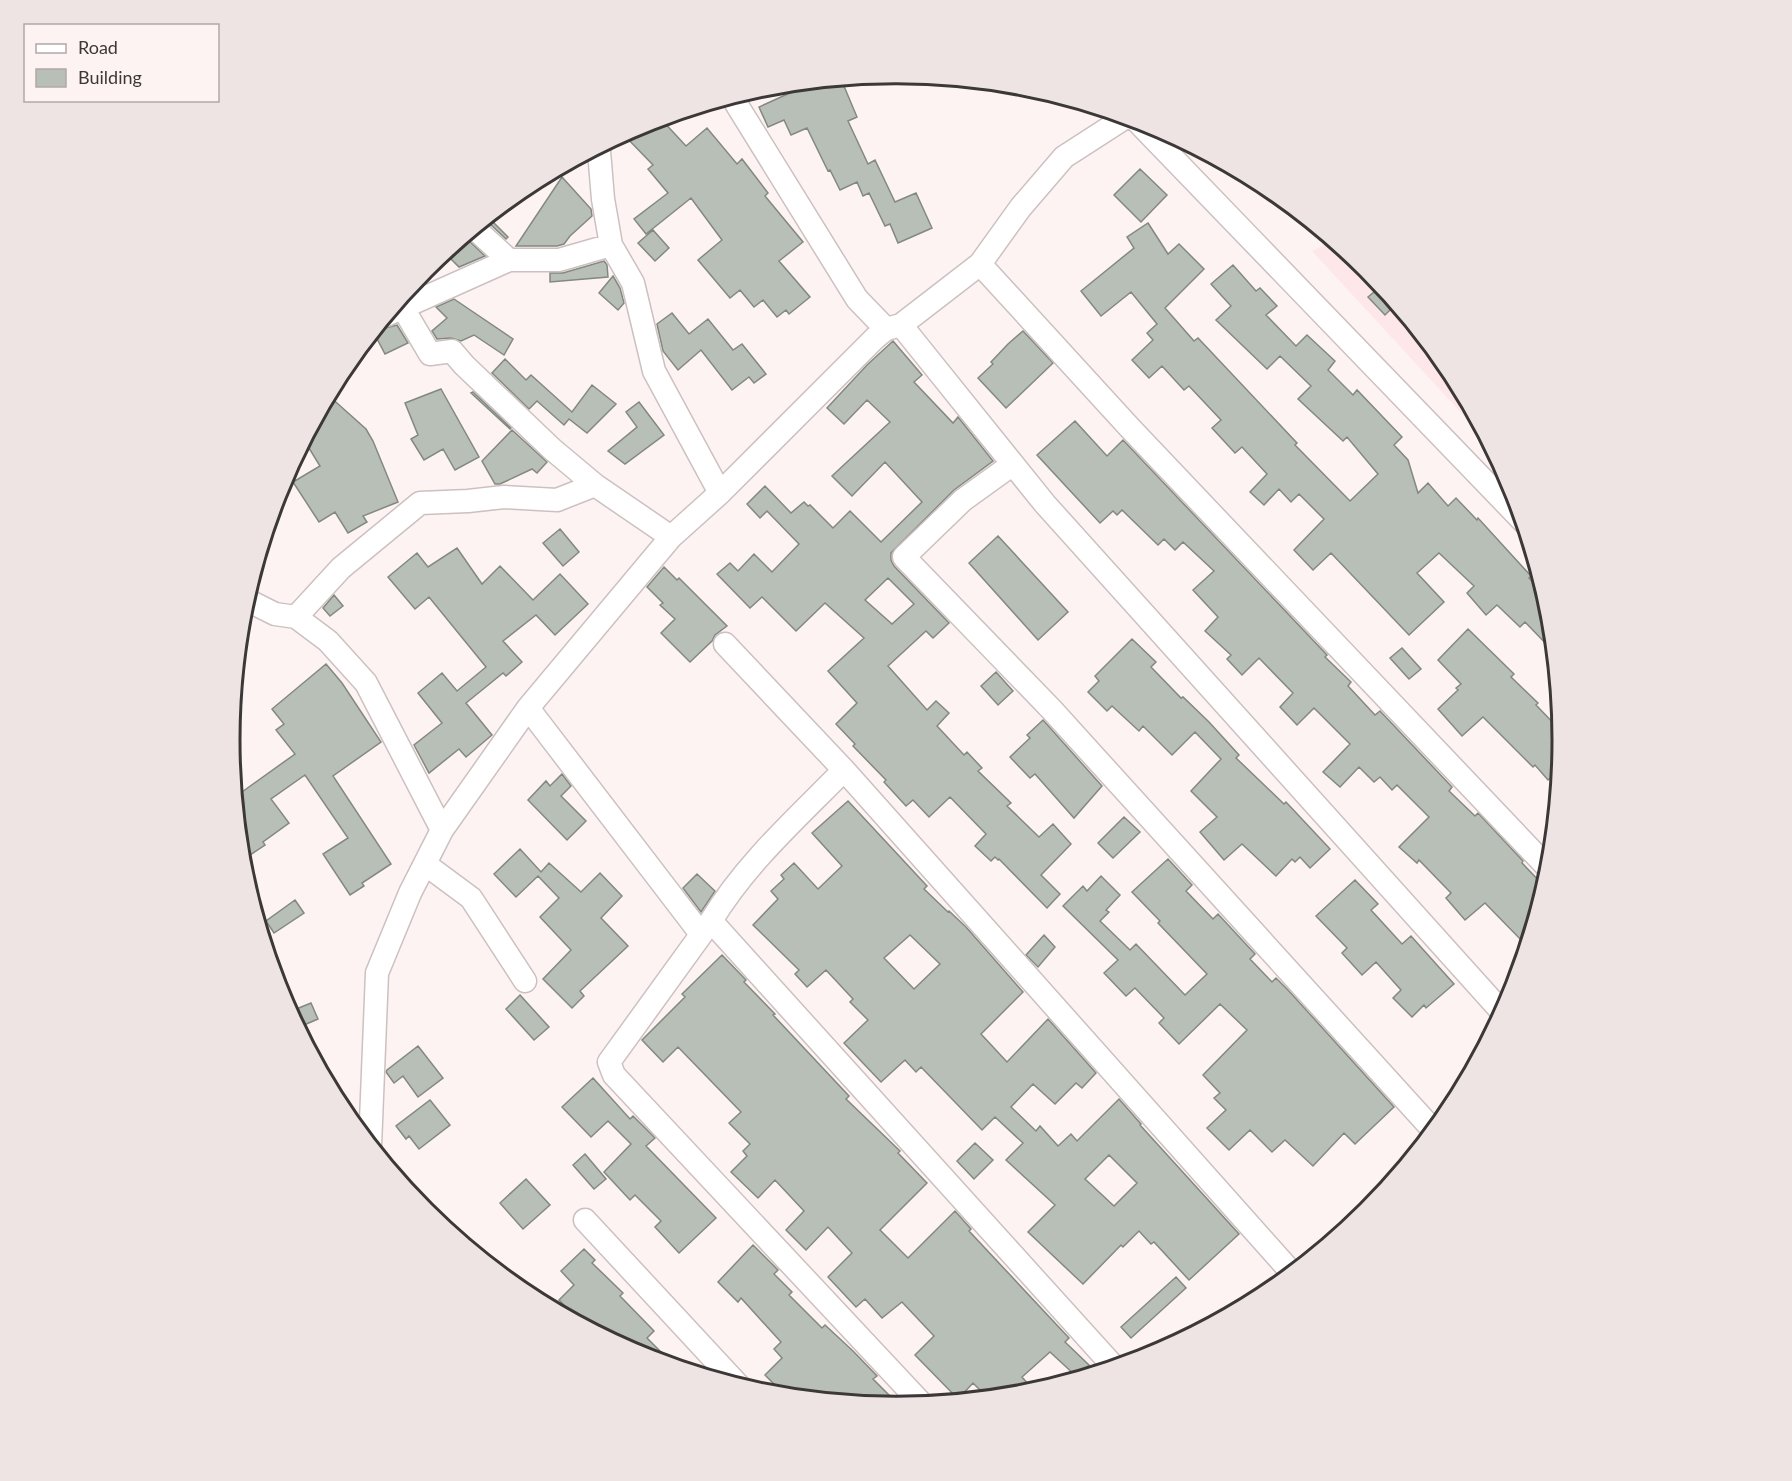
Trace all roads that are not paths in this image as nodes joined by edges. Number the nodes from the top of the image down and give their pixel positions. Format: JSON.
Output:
{"nodes":[{"id":1,"x":736,"y":104,"type":"edge"},
{"id":2,"x":1117,"y":123,"type":"edge"},
{"id":3,"x":1150,"y":135,"type":"edge"},
{"id":4,"x":599,"y":155,"type":"edge"},
{"id":5,"x":480,"y":233,"type":"edge"},
{"id":6,"x":611,"y":245,"type":"junction"},
{"id":7,"x":509,"y":260,"type":"junction"},
{"id":8,"x":980,"y":264,"type":"junction"},
{"id":9,"x":409,"y":300,"type":"edge"},
{"id":10,"x":406,"y":304,"type":"edge"},
{"id":11,"x":894,"y":327,"type":"junction"},
{"id":12,"x":1013,"y":464,"type":"junction"},
{"id":13,"x":595,"y":485,"type":"junction"},
{"id":14,"x":720,"y":493,"type":"junction"},
{"id":15,"x":1510,"y":507,"type":"edge"},
{"id":16,"x":671,"y":537,"type":"junction"},
{"id":17,"x":254,"y":604,"type":"edge"},
{"id":18,"x":296,"y":617,"type":"junction"},
{"id":19,"x":725,"y":644,"type":"dead end"},
{"id":20,"x":528,"y":708,"type":"junction"},
{"id":21,"x":844,"y":770,"type":"junction"},
{"id":22,"x":442,"y":830,"type":"junction"},
{"id":23,"x":1541,"y":861,"type":"edge"},
{"id":24,"x":425,"y":864,"type":"junction"},
{"id":25,"x":706,"y":928,"type":"junction"},
{"id":26,"x":525,"y":981,"type":"dead end"},
{"id":27,"x":1497,"y":1006,"type":"edge"},
{"id":28,"x":1428,"y":1124,"type":"edge"},
{"id":29,"x":364,"y":1125,"type":"edge"},
{"id":30,"x":585,"y":1220,"type":"dead end"},
{"id":31,"x":1287,"y":1267,"type":"edge"},
{"id":32,"x":1109,"y":1361,"type":"edge"},
{"id":33,"x":730,"y":1376,"type":"edge"},
{"id":34,"x":915,"y":1397,"type":"edge"}],
"edges":[{"from":1,"to":11,"type":"street"},
{"from":2,"to":8,"type":"street"},
{"from":3,"to":15,"type":"street"},
{"from":4,"to":6,"type":"street"},
{"from":5,"to":7,"type":"street"},
{"from":6,"to":7,"type":"street"},
{"from":6,"to":14,"type":"street"},
{"from":7,"to":9,"type":"street"},
{"from":8,"to":11,"type":"street"},
{"from":8,"to":23,"type":"street"},
{"from":10,"to":13,"type":"street"},
{"from":11,"to":12,"type":"street"},
{"from":11,"to":14,"type":"street"},
{"from":12,"to":27,"type":"street"},
{"from":12,"to":28,"type":"street"},
{"from":13,"to":16,"type":"street"},
{"from":13,"to":18,"type":"street"},
{"from":14,"to":16,"type":"street"},
{"from":16,"to":20,"type":"street"},
{"from":17,"to":18,"type":"street"},
{"from":18,"to":22,"type":"street"},
{"from":19,"to":21,"type":"street"},
{"from":20,"to":22,"type":"street"},
{"from":20,"to":25,"type":"street"},
{"from":21,"to":25,"type":"street"},
{"from":21,"to":31,"type":"street"},
{"from":22,"to":24,"type":"street"},
{"from":24,"to":26,"type":"street"},
{"from":24,"to":29,"type":"street"},
{"from":25,"to":32,"type":"street"},
{"from":25,"to":34,"type":"street"},
{"from":30,"to":33,"type":"street"}]}
